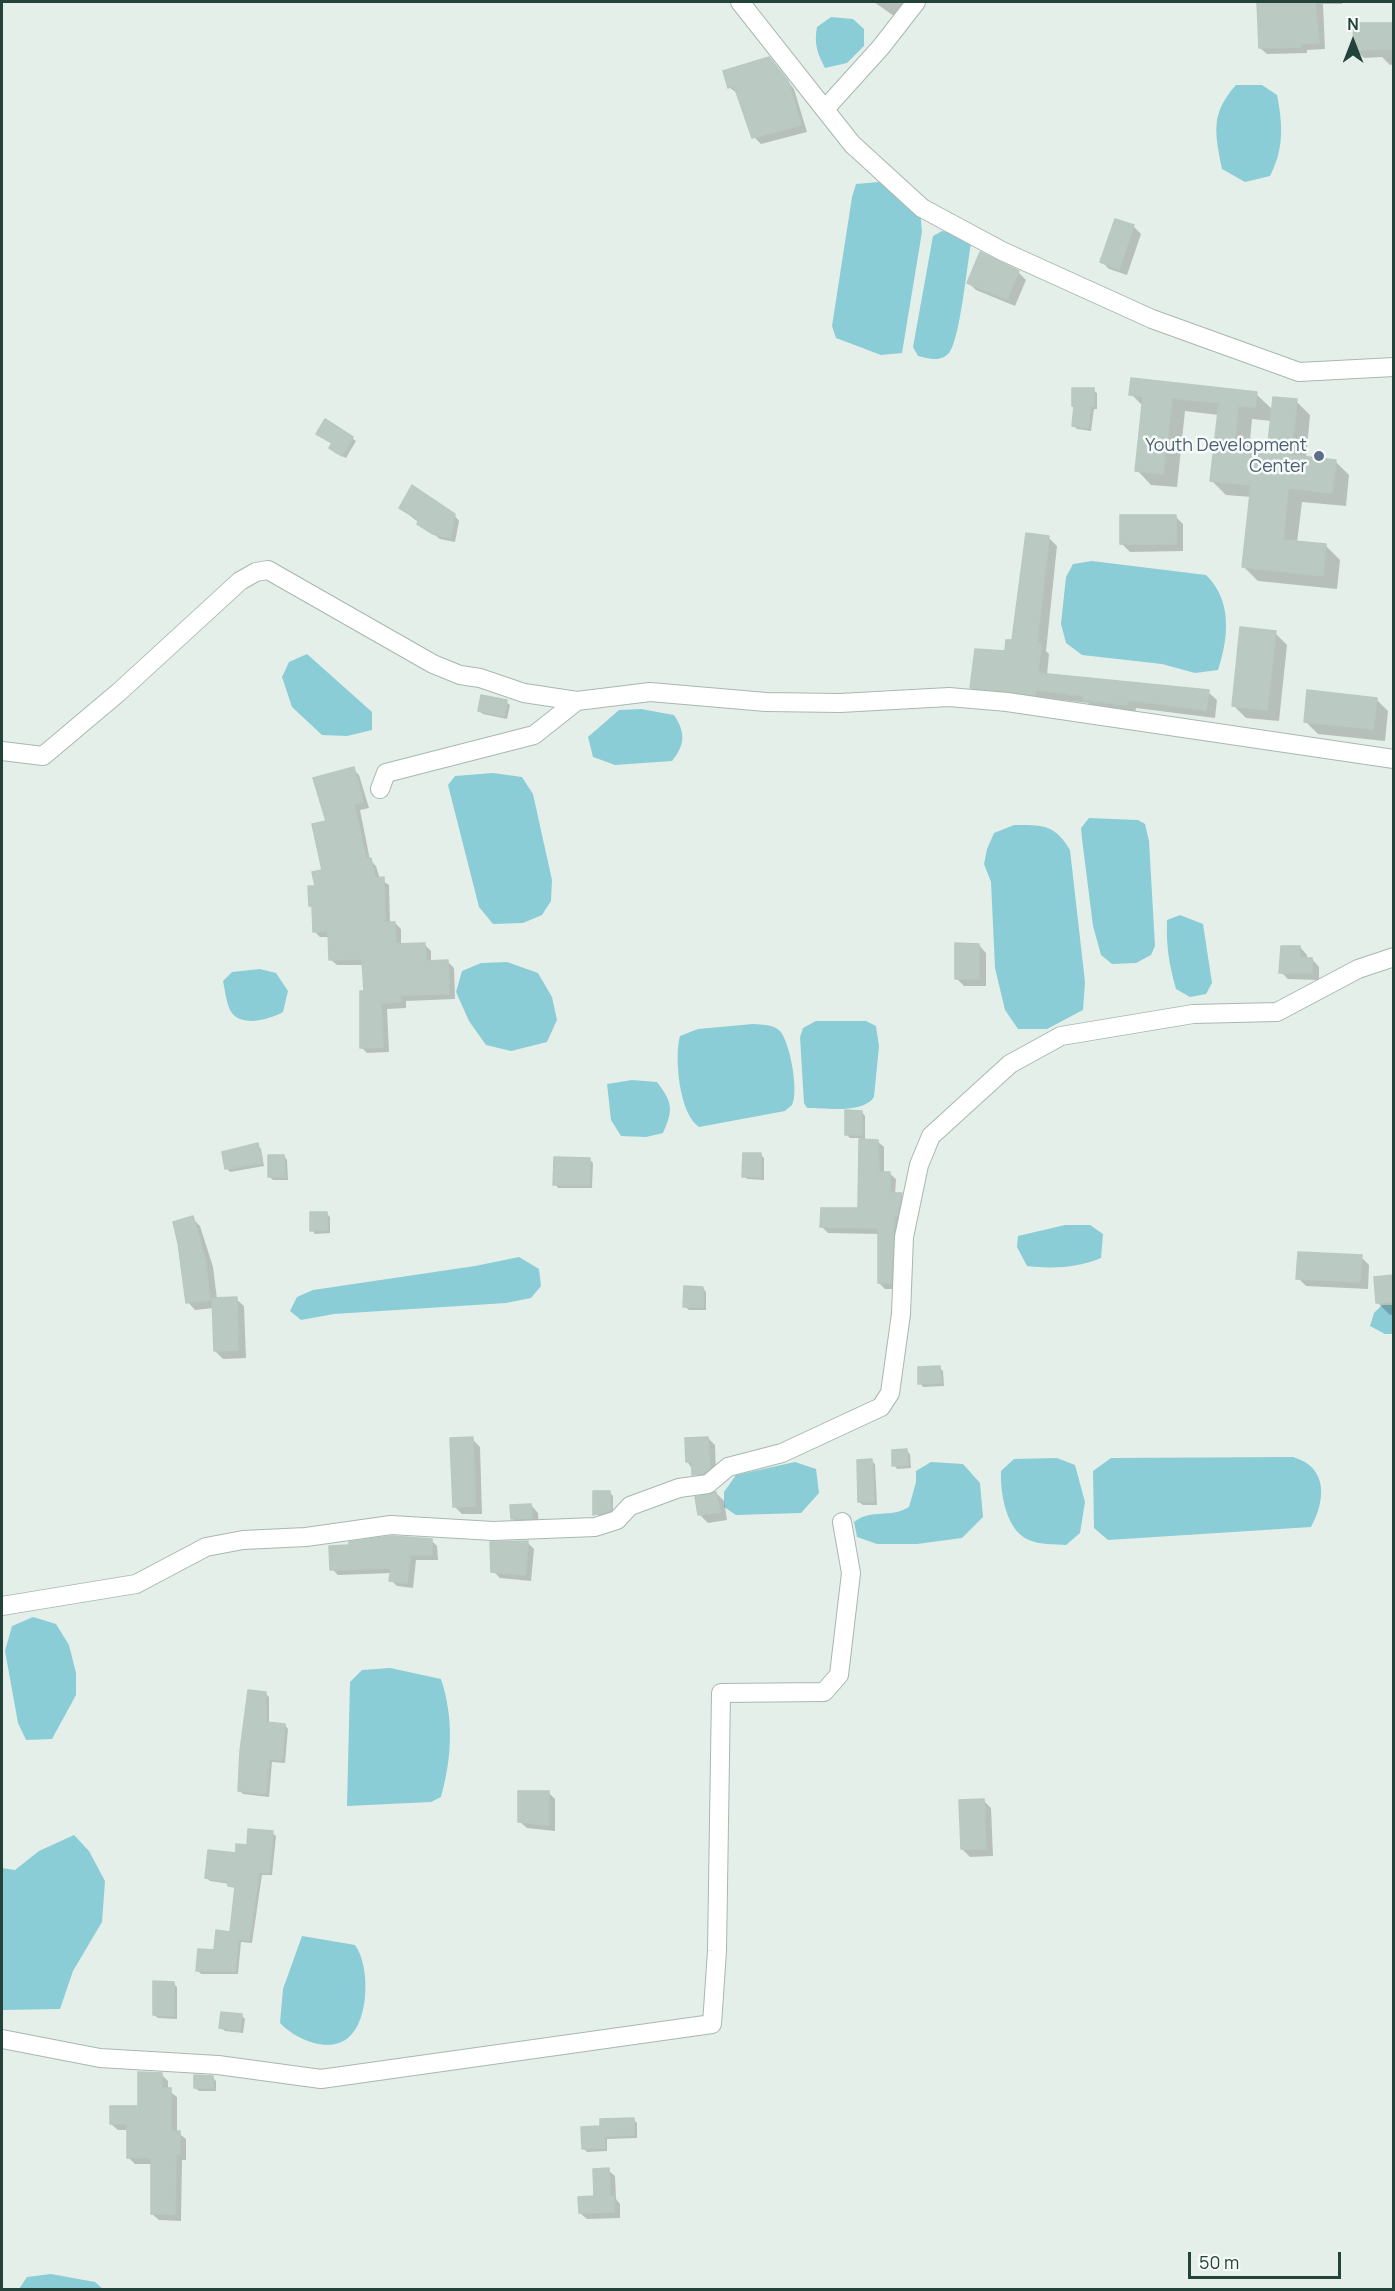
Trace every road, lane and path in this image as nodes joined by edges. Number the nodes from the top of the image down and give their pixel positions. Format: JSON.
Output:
{"nodes":[{"id":1,"x":740,"y":2,"type":"edge"},
{"id":2,"x":916,"y":2,"type":"edge"},
{"id":3,"x":825,"y":109,"type":"junction"},
{"id":4,"x":1394,"y":367,"type":"edge"},
{"id":5,"x":577,"y":701,"type":"junction"},
{"id":6,"x":2,"y":751,"type":"edge"},
{"id":7,"x":1393,"y":760,"type":"edge"},
{"id":8,"x":380,"y":789,"type":"dead end"},
{"id":9,"x":1394,"y":957,"type":"edge"},
{"id":10,"x":842,"y":1522,"type":"dead end"},
{"id":11,"x":2,"y":1606,"type":"edge"},
{"id":12,"x":2,"y":2039,"type":"edge"}],
"edges":[{"from":1,"to":3,"type":"street"},
{"from":2,"to":3,"type":"street"},
{"from":3,"to":4,"type":"street"},
{"from":5,"to":6,"type":"street"},
{"from":5,"to":7,"type":"street"},
{"from":5,"to":8,"type":"street"},
{"from":9,"to":11,"type":"street"},
{"from":10,"to":12,"type":"street"}]}
